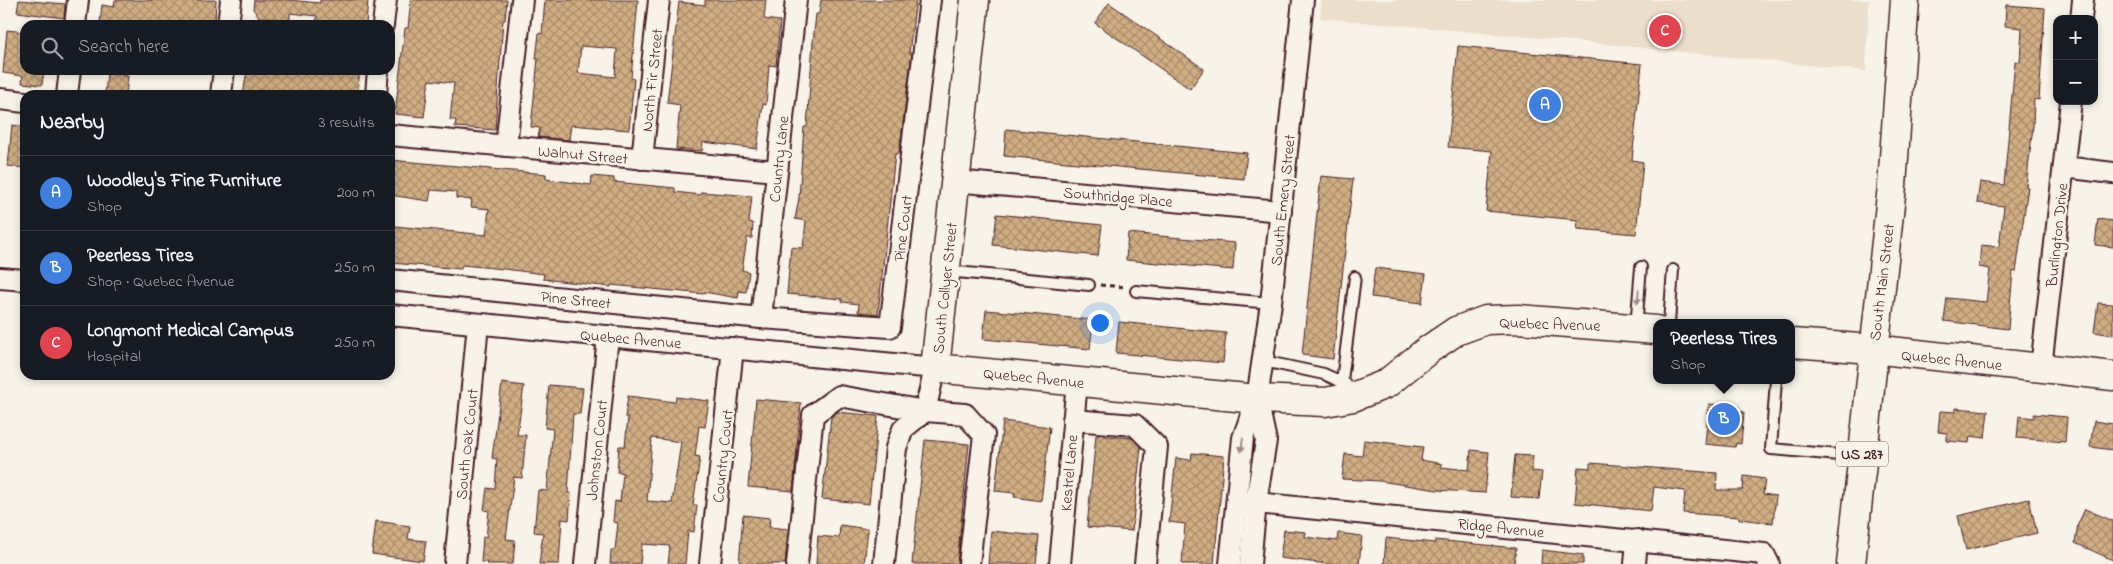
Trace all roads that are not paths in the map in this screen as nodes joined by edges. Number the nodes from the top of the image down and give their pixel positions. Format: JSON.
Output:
{"nodes":[{"id":1,"x":78,"y":0,"type":"edge"},
{"id":2,"x":231,"y":0,"type":"edge"},
{"id":3,"x":386,"y":0,"type":"edge"},
{"id":4,"x":522,"y":0,"type":"edge"},
{"id":5,"x":659,"y":0,"type":"edge"},
{"id":6,"x":796,"y":0,"type":"edge"},
{"id":7,"x":930,"y":0,"type":"edge"},
{"id":8,"x":975,"y":0,"type":"edge"},
{"id":9,"x":1303,"y":0,"type":"edge"},
{"id":10,"x":1905,"y":0,"type":"edge"},
{"id":11,"x":2083,"y":0,"type":"edge"},
{"id":12,"x":2081,"y":15,"type":"edge"},
{"id":13,"x":76,"y":20,"type":"edge"},
{"id":14,"x":229,"y":20,"type":"edge"},
{"id":15,"x":384,"y":20,"type":"edge"},
{"id":16,"x":70,"y":75,"type":"edge"},
{"id":17,"x":223,"y":75,"type":"edge"},
{"id":18,"x":378,"y":75,"type":"edge"},
{"id":19,"x":68,"y":90,"type":"edge"},
{"id":20,"x":222,"y":90,"type":"edge"},
{"id":21,"x":376,"y":90,"type":"edge"},
{"id":22,"x":0,"y":99,"type":"edge"},
{"id":23,"x":20,"y":101,"type":"edge"},
{"id":24,"x":2071,"y":105,"type":"edge"},
{"id":25,"x":395,"y":135,"type":"edge"},
{"id":26,"x":506,"y":146,"type":"junction"},
{"id":27,"x":642,"y":159,"type":"junction"},
{"id":28,"x":2064,"y":166,"type":"junction"},
{"id":29,"x":776,"y":171,"type":"junction"},
{"id":30,"x":2113,"y":172,"type":"edge"},
{"id":31,"x":955,"y":181,"type":"junction"},
{"id":32,"x":1281,"y":211,"type":"junction"},
{"id":33,"x":1641,"y":267,"type":"dead end"},
{"id":34,"x":1673,"y":270,"type":"dead end"},
{"id":35,"x":946,"y":271,"type":"junction"},
{"id":36,"x":1355,"y":277,"type":"dead end"},
{"id":37,"x":0,"y":278,"type":"edge"},
{"id":38,"x":20,"y":280,"type":"edge"},
{"id":39,"x":395,"y":281,"type":"edge"},
{"id":40,"x":1092,"y":285,"type":"road end"},
{"id":41,"x":1133,"y":289,"type":"road end"},
{"id":42,"x":1271,"y":303,"type":"junction"},
{"id":43,"x":395,"y":316,"type":"edge"},
{"id":44,"x":762,"y":318,"type":"junction"},
{"id":45,"x":1669,"y":319,"type":"edge"},
{"id":46,"x":478,"y":324,"type":"junction"},
{"id":47,"x":1646,"y":329,"type":"edge"},
{"id":48,"x":608,"y":336,"type":"junction"},
{"id":49,"x":1795,"y":343,"type":"edge"},
{"id":50,"x":733,"y":348,"type":"junction"},
{"id":51,"x":1873,"y":349,"type":"junction"},
{"id":52,"x":1263,"y":361,"type":"junction"},
{"id":53,"x":935,"y":368,"type":"junction"},
{"id":54,"x":2041,"y":368,"type":"junction"},
{"id":55,"x":2113,"y":376,"type":"edge"},
{"id":56,"x":1077,"y":382,"type":"junction"},
{"id":57,"x":1776,"y":384,"type":"edge"},
{"id":58,"x":1350,"y":388,"type":"junction"},
{"id":59,"x":1257,"y":399,"type":"junction"},
{"id":60,"x":925,"y":411,"type":"junction"},
{"id":61,"x":1073,"y":420,"type":"junction"},
{"id":62,"x":1862,"y":457,"type":"junction"},
{"id":63,"x":1246,"y":502,"type":"junction"},
{"id":64,"x":1637,"y":540,"type":"junction"},
{"id":65,"x":1767,"y":559,"type":"edge"},
{"id":66,"x":455,"y":564,"type":"edge"},
{"id":67,"x":585,"y":564,"type":"edge"},
{"id":68,"x":710,"y":564,"type":"edge"},
{"id":69,"x":797,"y":564,"type":"edge"},
{"id":70,"x":884,"y":564,"type":"edge"},
{"id":71,"x":969,"y":564,"type":"edge"},
{"id":72,"x":1060,"y":564,"type":"edge"},
{"id":73,"x":1145,"y":564,"type":"edge"},
{"id":74,"x":1230,"y":564,"type":"edge"},
{"id":75,"x":1250,"y":564,"type":"edge"},
{"id":76,"x":1635,"y":564,"type":"edge"},
{"id":77,"x":1851,"y":564,"type":"edge"}],
"edges":[{"from":1,"to":13,"type":"street"},
{"from":2,"to":14,"type":"street"},
{"from":3,"to":15,"type":"street"},
{"from":4,"to":26,"type":"street"},
{"from":5,"to":27,"type":"street","name":"North Fir Street"},
{"from":6,"to":29,"type":"street","name":"Country Lane"},
{"from":7,"to":44,"type":"street","name":"Pine Court"},
{"from":8,"to":31,"type":"street","name":"South Collyer Street"},
{"from":9,"to":32,"type":"street","name":"South Emery Street"},
{"from":10,"to":51,"type":"street","name":"South Main Street","number":"US 287"},
{"from":11,"to":12,"type":"street"},
{"from":16,"to":19,"type":"street"},
{"from":17,"to":20,"type":"street"},
{"from":18,"to":21,"type":"street"},
{"from":22,"to":23,"type":"street"},
{"from":24,"to":28,"type":"street","name":"Burlington Drive"},
{"from":25,"to":26,"type":"street","name":"Walnut Street"},
{"from":26,"to":27,"type":"street","name":"Walnut Street"},
{"from":27,"to":29,"type":"street","name":"Walnut Street"},
{"from":28,"to":30,"type":"street"},
{"from":28,"to":54,"type":"street","name":"Burlington Drive"},
{"from":29,"to":44,"type":"street","name":"Country Lane"},
{"from":31,"to":32,"type":"street","name":"Southridge Place"},
{"from":31,"to":35,"type":"street","name":"South Collyer Street"},
{"from":32,"to":42,"type":"street","name":"South Emery Street"},
{"from":33,"to":47,"type":"lane","one_way":true},
{"from":34,"to":45,"type":"lane"},
{"from":35,"to":40,"type":"lane"},
{"from":35,"to":53,"type":"street","name":"South Collyer Street"},
{"from":36,"to":58,"type":"lane"},
{"from":37,"to":38,"type":"street"},
{"from":39,"to":44,"type":"street","name":"Pine Street"},
{"from":41,"to":42,"type":"lane"},
{"from":42,"to":52,"type":"street","name":"South Emery Street"},
{"from":43,"to":46,"type":"street","name":"Quebec Avenue"},
{"from":46,"to":48,"type":"street","name":"Quebec Avenue"},
{"from":46,"to":66,"type":"street","name":"South Oak Court"},
{"from":47,"to":58,"type":"street","name":"Quebec Avenue"},
{"from":48,"to":50,"type":"street","name":"Quebec Avenue"},
{"from":48,"to":67,"type":"street","name":"Johnston Court"},
{"from":49,"to":51,"type":"street","name":"Quebec Avenue"},
{"from":50,"to":53,"type":"street","name":"Quebec Avenue"},
{"from":50,"to":68,"type":"street","name":"Country Court"},
{"from":51,"to":54,"type":"street","name":"Quebec Avenue"},
{"from":51,"to":62,"type":"street","name":"South Main Street","number":"US 287"},
{"from":52,"to":58,"type":"lane"},
{"from":52,"to":59,"type":"street","name":"South Emery Street"},
{"from":53,"to":56,"type":"street","name":"Quebec Avenue"},
{"from":53,"to":60,"type":"street","name":"South Collyer Street"},
{"from":54,"to":55,"type":"street","name":"Quebec Avenue"},
{"from":56,"to":59,"type":"street","name":"Quebec Avenue"},
{"from":56,"to":61,"type":"street","name":"Kestrel Lane"},
{"from":57,"to":62,"type":"lane"},
{"from":58,"to":59,"type":"street","name":"Quebec Avenue"},
{"from":59,"to":63,"type":"street","name":"South Emery Street"},
{"from":60,"to":69,"type":"street"},
{"from":60,"to":70,"type":"street"},
{"from":60,"to":71,"type":"street"},
{"from":61,"to":72,"type":"street","name":"Kestrel Lane"},
{"from":61,"to":73,"type":"street"},
{"from":62,"to":77,"type":"street","name":"South Main Street","number":"US 287"},
{"from":63,"to":64,"type":"street","name":"Ridge Avenue"},
{"from":63,"to":74,"type":"street","name":"South Emery Street"},
{"from":63,"to":75,"type":"street","name":"South Emery Street"},
{"from":64,"to":65,"type":"street","name":"Ridge Avenue"},
{"from":64,"to":76,"type":"street"}]}
